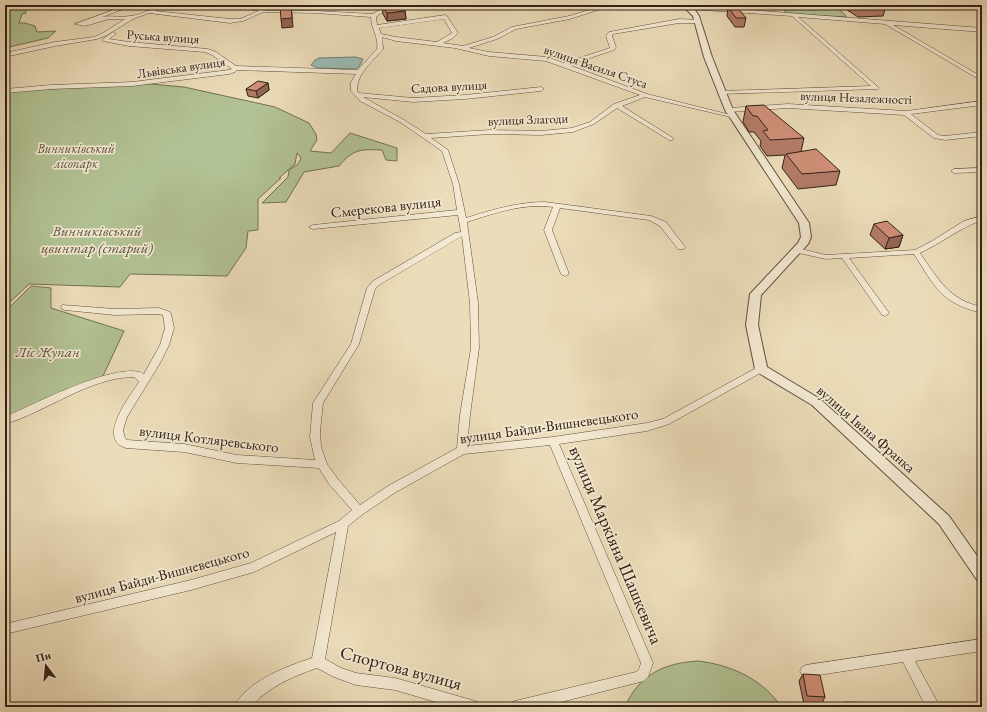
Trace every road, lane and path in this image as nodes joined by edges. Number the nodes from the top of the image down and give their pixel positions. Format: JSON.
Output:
{"nodes":[{"id":1,"x":26,"y":5,"type":"edge"},
{"id":2,"x":132,"y":5,"type":"edge"},
{"id":3,"x":166,"y":5,"type":"edge"},
{"id":4,"x":225,"y":5,"type":"edge"},
{"id":5,"x":395,"y":5,"type":"edge"},
{"id":6,"x":611,"y":5,"type":"edge"},
{"id":7,"x":758,"y":5,"type":"edge"},
{"id":8,"x":687,"y":7,"type":"edge"},
{"id":9,"x":5,"y":8,"type":"edge"},
{"id":10,"x":724,"y":9,"type":"junction"},
{"id":11,"x":150,"y":11,"type":"junction"},
{"id":12,"x":261,"y":12,"type":"junction"},
{"id":13,"x":344,"y":14,"type":"junction"},
{"id":14,"x":374,"y":16,"type":"junction"},
{"id":15,"x":792,"y":16,"type":"junction"},
{"id":16,"x":131,"y":18,"type":"junction"},
{"id":17,"x":300,"y":18,"type":"dead end"},
{"id":18,"x":698,"y":21,"type":"junction"},
{"id":19,"x":882,"y":22,"type":"junction"},
{"id":20,"x":121,"y":26,"type":"junction"},
{"id":21,"x":375,"y":27,"type":"junction"},
{"id":22,"x":982,"y":30,"type":"edge"},
{"id":23,"x":380,"y":35,"type":"junction"},
{"id":24,"x":438,"y":43,"type":"junction"},
{"id":25,"x":464,"y":48,"type":"junction"},
{"id":26,"x":5,"y":55,"type":"edge"},
{"id":27,"x":564,"y":65,"type":"junction"},
{"id":28,"x":235,"y":68,"type":"junction"},
{"id":29,"x":982,"y":71,"type":"edge"},
{"id":30,"x":360,"y":72,"type":"junction"},
{"id":31,"x":970,"y":72,"type":"junction"},
{"id":32,"x":982,"y":79,"type":"edge"},
{"id":33,"x":541,"y":89,"type":"dead end"},
{"id":34,"x":5,"y":91,"type":"edge"},
{"id":35,"x":722,"y":94,"type":"junction"},
{"id":36,"x":358,"y":95,"type":"junction"},
{"id":37,"x":645,"y":95,"type":"junction"},
{"id":38,"x":982,"y":103,"type":"edge"},
{"id":39,"x":616,"y":105,"type":"junction"},
{"id":40,"x":906,"y":113,"type":"junction"},
{"id":41,"x":731,"y":114,"type":"junction"},
{"id":42,"x":982,"y":134,"type":"edge"},
{"id":43,"x":426,"y":136,"type":"junction"},
{"id":44,"x":671,"y":139,"type":"dead end"},
{"id":45,"x":982,"y":170,"type":"edge"},
{"id":46,"x":954,"y":171,"type":"dead end"},
{"id":47,"x":557,"y":206,"type":"junction"},
{"id":48,"x":461,"y":212,"type":"junction"},
{"id":49,"x":982,"y":218,"type":"edge"},
{"id":50,"x":463,"y":221,"type":"junction"},
{"id":51,"x":313,"y":227,"type":"dead end"},
{"id":52,"x":465,"y":233,"type":"junction"},
{"id":53,"x":681,"y":247,"type":"dead end"},
{"id":54,"x":797,"y":250,"type":"junction"},
{"id":55,"x":916,"y":252,"type":"junction"},
{"id":56,"x":844,"y":256,"type":"junction"},
{"id":57,"x":565,"y":274,"type":"dead end"},
{"id":58,"x":65,"y":307,"type":"dead end"},
{"id":59,"x":982,"y":310,"type":"edge"},
{"id":60,"x":885,"y":313,"type":"dead end"},
{"id":61,"x":761,"y":369,"type":"junction"},
{"id":62,"x":144,"y":382,"type":"junction"},
{"id":63,"x":5,"y":421,"type":"edge"},
{"id":64,"x":553,"y":441,"type":"junction"},
{"id":65,"x":462,"y":450,"type":"junction"},
{"id":66,"x":322,"y":464,"type":"junction"},
{"id":67,"x":359,"y":511,"type":"junction"},
{"id":68,"x":343,"y":524,"type":"junction"},
{"id":69,"x":982,"y":575,"type":"edge"},
{"id":70,"x":5,"y":629,"type":"edge"},
{"id":71,"x":982,"y":645,"type":"edge"},
{"id":72,"x":906,"y":656,"type":"junction"},
{"id":73,"x":318,"y":662,"type":"junction"},
{"id":74,"x":806,"y":672,"type":"dead end"},
{"id":75,"x":241,"y":707,"type":"edge"},
{"id":76,"x":475,"y":707,"type":"edge"},
{"id":77,"x":515,"y":707,"type":"edge"},
{"id":78,"x":933,"y":707,"type":"edge"}],
"edges":[{"from":1,"to":9,"type":"main road"},
{"from":2,"to":16,"type":"street"},
{"from":3,"to":11,"type":"street"},
{"from":4,"to":12,"type":"street"},
{"from":5,"to":14,"type":"street"},
{"from":6,"to":25,"type":"street"},
{"from":7,"to":10,"type":"street"},
{"from":8,"to":10,"type":"street"},
{"from":8,"to":18,"type":"street"},
{"from":10,"to":15,"type":"street"},
{"from":11,"to":12,"type":"street"},
{"from":11,"to":16,"type":"street"},
{"from":12,"to":13,"type":"street"},
{"from":13,"to":14,"type":"street"},
{"from":13,"to":17,"type":"street"},
{"from":14,"to":21,"type":"street"},
{"from":15,"to":19,"type":"street"},
{"from":15,"to":35,"type":"street"},
{"from":16,"to":20,"type":"street"},
{"from":18,"to":27,"type":"street"},
{"from":18,"to":35,"type":"street"},
{"from":19,"to":22,"type":"street"},
{"from":19,"to":31,"type":"street"},
{"from":20,"to":26,"type":"street"},
{"from":20,"to":28,"type":"street","name":"Руська вулиця"},
{"from":21,"to":23,"type":"street"},
{"from":21,"to":24,"type":"street"},
{"from":23,"to":24,"type":"street","name":"вулиця Василя Стуса"},
{"from":23,"to":30,"type":"street"},
{"from":24,"to":25,"type":"street","name":"вулиця Василя Стуса"},
{"from":25,"to":27,"type":"street","name":"вулиця Василя Стуса"},
{"from":27,"to":37,"type":"street","name":"вулиця Василя Стуса"},
{"from":28,"to":30,"type":"street","name":"Львівська вулиця"},
{"from":28,"to":34,"type":"street","name":"Львівська вулиця"},
{"from":29,"to":31,"type":"street"},
{"from":30,"to":36,"type":"street"},
{"from":31,"to":32,"type":"street"},
{"from":33,"to":36,"type":"street","name":"Садова вулиця"},
{"from":35,"to":41,"type":"street"},
{"from":36,"to":43,"type":"street"},
{"from":37,"to":39,"type":"street","name":"вулиця Злагоди"},
{"from":37,"to":41,"type":"street","name":"вулиця Василя Стуса"},
{"from":38,"to":40,"type":"street","name":"вулиця Незалежності"},
{"from":39,"to":43,"type":"street","name":"вулиця Злагоди"},
{"from":39,"to":44,"type":"street"},
{"from":40,"to":41,"type":"street","name":"вулиця Незалежності"},
{"from":40,"to":42,"type":"street"},
{"from":41,"to":54,"type":"street"},
{"from":43,"to":48,"type":"street"},
{"from":45,"to":46,"type":"street"},
{"from":47,"to":50,"type":"street"},
{"from":47,"to":53,"type":"street"},
{"from":47,"to":57,"type":"street"},
{"from":48,"to":50,"type":"street"},
{"from":48,"to":51,"type":"street","name":"Смерекова вулиця"},
{"from":49,"to":55,"type":"street"},
{"from":50,"to":52,"type":"street"},
{"from":52,"to":65,"type":"street"},
{"from":52,"to":66,"type":"street"},
{"from":54,"to":56,"type":"street"},
{"from":54,"to":61,"type":"street"},
{"from":55,"to":56,"type":"street"},
{"from":55,"to":59,"type":"street"},
{"from":56,"to":60,"type":"street"},
{"from":58,"to":62,"type":"street","name":"вулиця Котляревського"},
{"from":61,"to":64,"type":"street","name":"вулиця Байди-Вишневецького"},
{"from":61,"to":69,"type":"street","name":"вулиця Івана Франка"},
{"from":62,"to":63,"type":"street"},
{"from":62,"to":66,"type":"street","name":"вулиця Котляревського"},
{"from":64,"to":65,"type":"street","name":"вулиця Байди-Вишневецького"},
{"from":64,"to":77,"type":"street","name":"вулиця Маркіяна Шашкевича"},
{"from":65,"to":67,"type":"street","name":"вулиця Байди-Вишневецького"},
{"from":66,"to":67,"type":"street"},
{"from":67,"to":68,"type":"street","name":"вулиця Байди-Вишневецького"},
{"from":68,"to":70,"type":"street","name":"вулиця Байди-Вишневецького"},
{"from":68,"to":73,"type":"street","name":"Спортова вулиця"},
{"from":71,"to":72,"type":"street"},
{"from":72,"to":74,"type":"street"},
{"from":72,"to":78,"type":"street"},
{"from":73,"to":75,"type":"street","name":"Спортова вулиця"},
{"from":73,"to":76,"type":"street","name":"Спортова вулиця"}]}
